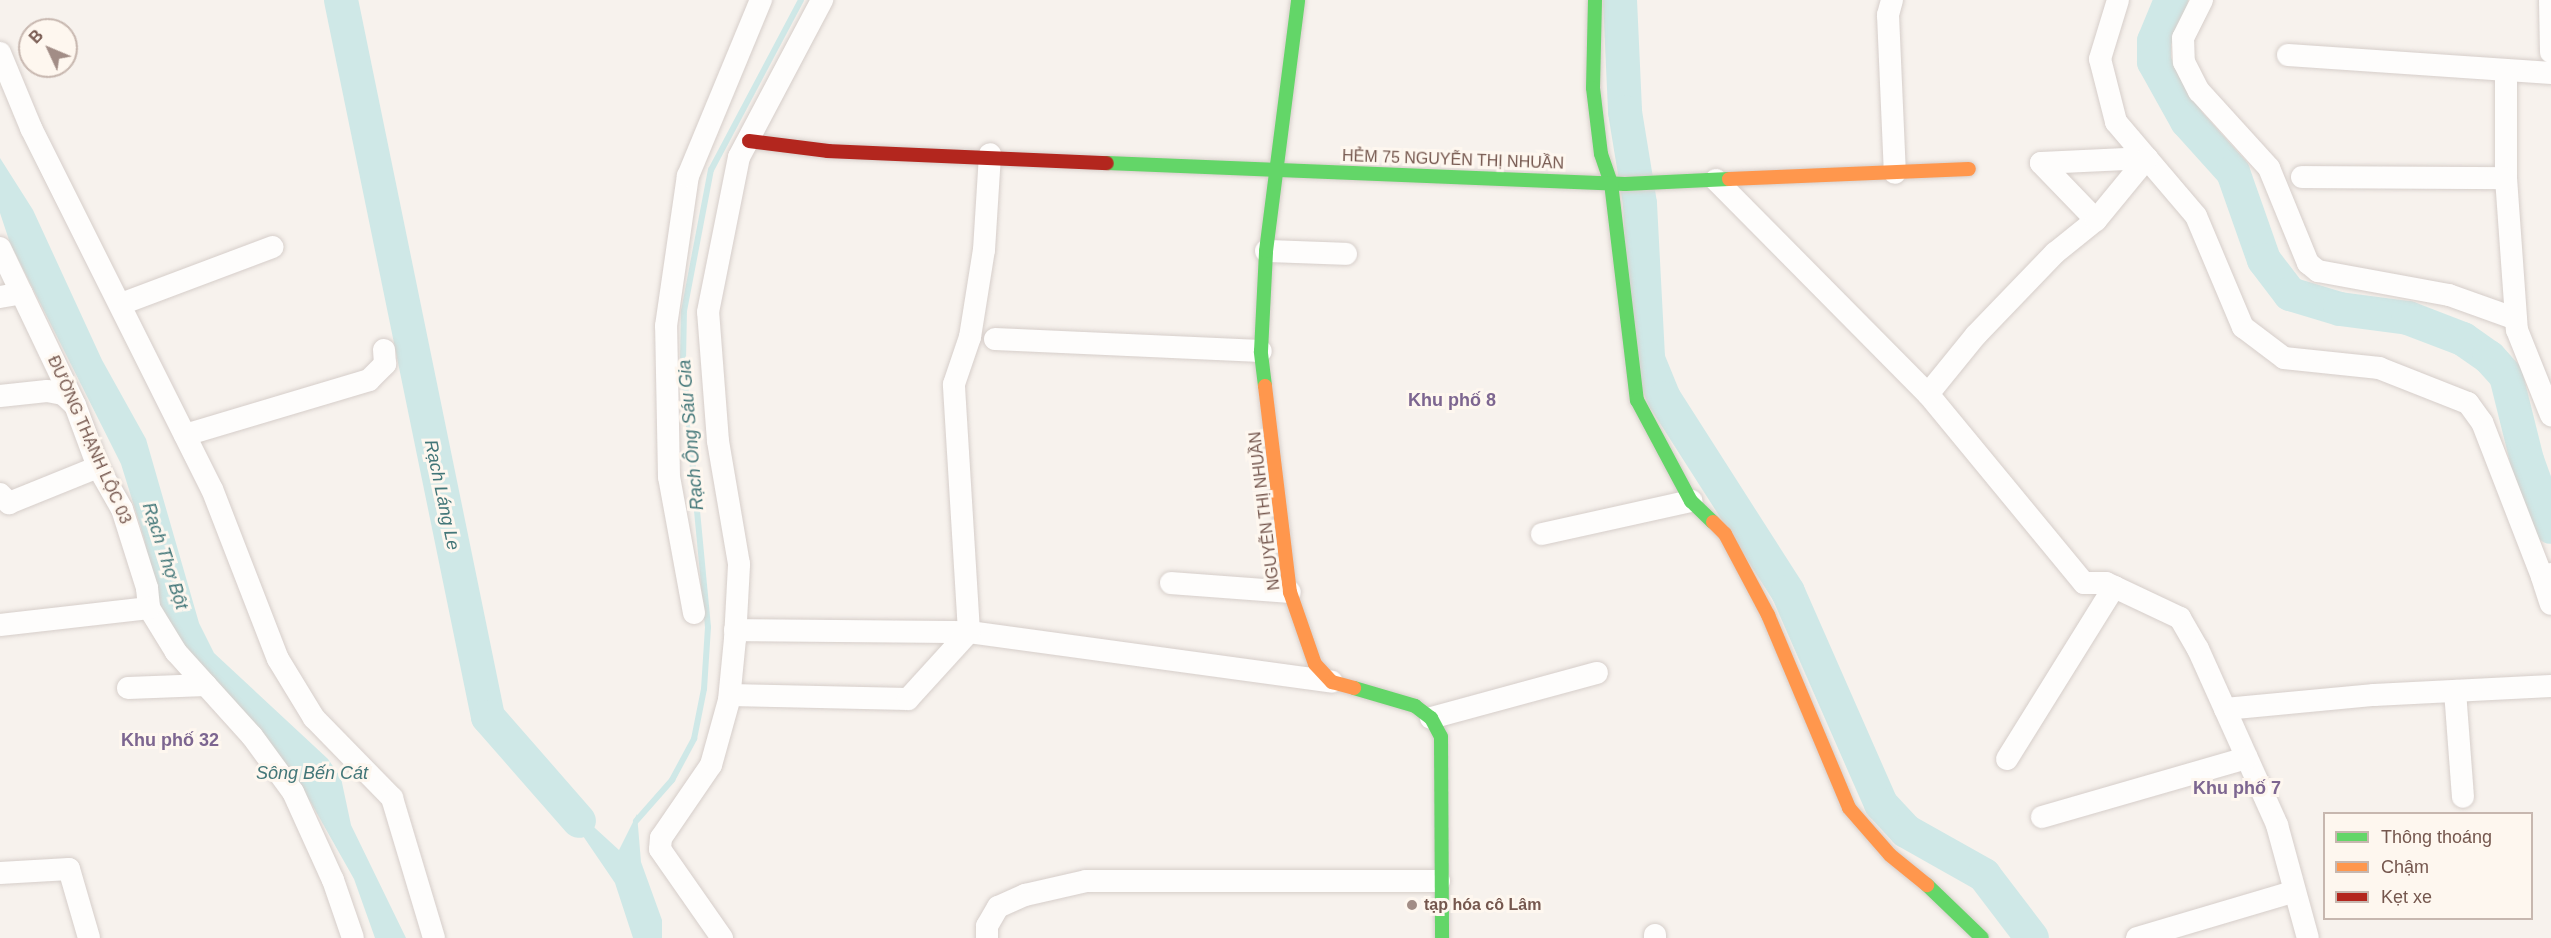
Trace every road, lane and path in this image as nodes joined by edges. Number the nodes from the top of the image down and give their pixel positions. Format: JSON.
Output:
{"nodes":[{"id":1,"x":761,"y":0,"type":"edge"},
{"id":2,"x":822,"y":0,"type":"edge"},
{"id":3,"x":1298,"y":0,"type":"edge"},
{"id":4,"x":1595,"y":0,"type":"edge"},
{"id":5,"x":1892,"y":0,"type":"edge"},
{"id":6,"x":2118,"y":0,"type":"edge"},
{"id":7,"x":2202,"y":0,"type":"edge"},
{"id":8,"x":2550,"y":0,"type":"edge"},
{"id":9,"x":2551,"y":52,"type":"edge"},
{"id":10,"x":0,"y":53,"type":"edge"},
{"id":11,"x":2288,"y":55,"type":"dead end"},
{"id":12,"x":2506,"y":72,"type":"junction"},
{"id":13,"x":2551,"y":73,"type":"edge"},
{"id":14,"x":749,"y":141,"type":"junction"},
{"id":15,"x":990,"y":154,"type":"junction"},
{"id":16,"x":2147,"y":158,"type":"junction"},
{"id":17,"x":1280,"y":169,"type":"junction"},
{"id":18,"x":1969,"y":169,"type":"dead end"},
{"id":19,"x":1895,"y":172,"type":"junction"},
{"id":20,"x":2302,"y":177,"type":"dead end"},
{"id":21,"x":2506,"y":178,"type":"junction"},
{"id":22,"x":1716,"y":180,"type":"junction"},
{"id":23,"x":1611,"y":183,"type":"junction"},
{"id":24,"x":2096,"y":220,"type":"junction"},
{"id":25,"x":273,"y":247,"type":"dead end"},
{"id":26,"x":0,"y":248,"type":"edge"},
{"id":27,"x":1266,"y":251,"type":"junction"},
{"id":28,"x":1346,"y":254,"type":"dead end"},
{"id":29,"x":22,"y":293,"type":"junction"},
{"id":30,"x":0,"y":297,"type":"edge"},
{"id":31,"x":121,"y":304,"type":"junction"},
{"id":32,"x":2516,"y":319,"type":"junction"},
{"id":33,"x":995,"y":339,"type":"dead end"},
{"id":34,"x":384,"y":350,"type":"dead end"},
{"id":35,"x":1261,"y":351,"type":"junction"},
{"id":36,"x":1928,"y":394,"type":"junction"},
{"id":37,"x":0,"y":396,"type":"edge"},
{"id":38,"x":75,"y":405,"type":"junction"},
{"id":39,"x":2551,"y":415,"type":"edge"},
{"id":40,"x":186,"y":435,"type":"junction"},
{"id":41,"x":98,"y":467,"type":"junction"},
{"id":42,"x":0,"y":494,"type":"edge"},
{"id":43,"x":1691,"y":501,"type":"junction"},
{"id":44,"x":1542,"y":534,"type":"dead end"},
{"id":45,"x":2547,"y":575,"type":"edge"},
{"id":46,"x":1170,"y":583,"type":"dead end"},
{"id":47,"x":2114,"y":587,"type":"junction"},
{"id":48,"x":1290,"y":592,"type":"junction"},
{"id":49,"x":2551,"y":603,"type":"edge"},
{"id":50,"x":149,"y":608,"type":"junction"},
{"id":51,"x":694,"y":613,"type":"dead end"},
{"id":52,"x":0,"y":625,"type":"edge"},
{"id":53,"x":735,"y":630,"type":"junction"},
{"id":54,"x":969,"y":632,"type":"junction"},
{"id":55,"x":1597,"y":673,"type":"dead end"},
{"id":56,"x":1332,"y":682,"type":"junction"},
{"id":57,"x":206,"y":685,"type":"junction"},
{"id":58,"x":2551,"y":686,"type":"edge"},
{"id":59,"x":128,"y":687,"type":"dead end"},
{"id":60,"x":2454,"y":691,"type":"junction"},
{"id":61,"x":729,"y":695,"type":"junction"},
{"id":62,"x":2225,"y":710,"type":"junction"},
{"id":63,"x":1431,"y":718,"type":"junction"},
{"id":64,"x":2247,"y":758,"type":"junction"},
{"id":65,"x":2007,"y":759,"type":"dead end"},
{"id":66,"x":2463,"y":797,"type":"dead end"},
{"id":67,"x":2042,"y":817,"type":"dead end"},
{"id":68,"x":0,"y":873,"type":"edge"},
{"id":69,"x":1439,"y":881,"type":"junction"},
{"id":70,"x":2292,"y":892,"type":"junction"},
{"id":71,"x":89,"y":938,"type":"edge"},
{"id":72,"x":353,"y":938,"type":"edge"},
{"id":73,"x":434,"y":938,"type":"edge"},
{"id":74,"x":722,"y":938,"type":"edge"},
{"id":75,"x":987,"y":938,"type":"edge"},
{"id":76,"x":1442,"y":938,"type":"edge"},
{"id":77,"x":1982,"y":938,"type":"edge"},
{"id":78,"x":2138,"y":938,"type":"edge"},
{"id":79,"x":2308,"y":938,"type":"edge"}],
"edges":[{"from":1,"to":51,"type":"street"},
{"from":2,"to":14,"type":"street"},
{"from":3,"to":17,"type":"street","name":"NGUYỄN THỊ NHUẦN"},
{"from":4,"to":23,"type":"street"},
{"from":5,"to":19,"type":"street"},
{"from":6,"to":16,"type":"street"},
{"from":7,"to":32,"type":"street"},
{"from":8,"to":9,"type":"street"},
{"from":10,"to":31,"type":"street"},
{"from":11,"to":12,"type":"street"},
{"from":12,"to":13,"type":"street"},
{"from":12,"to":21,"type":"street"},
{"from":14,"to":15,"type":"street","name":"HẺM 75 NGUYỄN THỊ NHUẦN"},
{"from":14,"to":53,"type":"street"},
{"from":15,"to":17,"type":"street","name":"HẺM 75 NGUYỄN THỊ NHUẦN"},
{"from":15,"to":54,"type":"street"},
{"from":16,"to":24,"type":"street"},
{"from":16,"to":24,"type":"street"},
{"from":16,"to":45,"type":"street"},
{"from":17,"to":23,"type":"street","name":"HẺM 75 NGUYỄN THỊ NHUẦN"},
{"from":17,"to":27,"type":"street","name":"NGUYỄN THỊ NHUẦN"},
{"from":18,"to":19,"type":"street","name":"HẺM 75 NGUYỄN THỊ NHUẦN"},
{"from":19,"to":22,"type":"street","name":"HẺM 75 NGUYỄN THỊ NHUẦN"},
{"from":20,"to":21,"type":"street"},
{"from":21,"to":32,"type":"street"},
{"from":22,"to":23,"type":"street","name":"HẺM 75 NGUYỄN THỊ NHUẦN"},
{"from":22,"to":36,"type":"street"},
{"from":23,"to":43,"type":"street"},
{"from":24,"to":36,"type":"street"},
{"from":25,"to":31,"type":"street"},
{"from":26,"to":29,"type":"street","name":"ĐƯỜNG THẠNH LỘC 03"},
{"from":27,"to":28,"type":"street"},
{"from":27,"to":35,"type":"street","name":"NGUYỄN THỊ NHUẦN"},
{"from":29,"to":30,"type":"street"},
{"from":29,"to":38,"type":"street","name":"ĐƯỜNG THẠNH LỘC 03"},
{"from":31,"to":40,"type":"street"},
{"from":32,"to":39,"type":"street"},
{"from":33,"to":35,"type":"street"},
{"from":34,"to":40,"type":"street"},
{"from":35,"to":48,"type":"street","name":"NGUYỄN THỊ NHUẦN"},
{"from":36,"to":47,"type":"street"},
{"from":37,"to":38,"type":"street"},
{"from":38,"to":41,"type":"street","name":"ĐƯỜNG THẠNH LỘC 03"},
{"from":40,"to":73,"type":"street"},
{"from":41,"to":42,"type":"street"},
{"from":41,"to":50,"type":"street","name":"ĐƯỜNG THẠNH LỘC 03"},
{"from":43,"to":44,"type":"street"},
{"from":43,"to":77,"type":"street"},
{"from":45,"to":49,"type":"street"},
{"from":46,"to":48,"type":"street"},
{"from":47,"to":62,"type":"street"},
{"from":47,"to":65,"type":"street"},
{"from":48,"to":56,"type":"street","name":"NGUYỄN THỊ NHUẦN"},
{"from":50,"to":52,"type":"street"},
{"from":50,"to":57,"type":"street","name":"ĐƯỜNG THẠNH LỘC 03"},
{"from":53,"to":54,"type":"street"},
{"from":53,"to":61,"type":"street"},
{"from":54,"to":56,"type":"street"},
{"from":54,"to":61,"type":"street"},
{"from":55,"to":63,"type":"street"},
{"from":56,"to":63,"type":"street"},
{"from":57,"to":59,"type":"street"},
{"from":57,"to":72,"type":"street","name":"ĐƯỜNG THẠNH LỘC 03"},
{"from":58,"to":60,"type":"street"},
{"from":60,"to":62,"type":"street"},
{"from":60,"to":66,"type":"street"},
{"from":61,"to":74,"type":"street"},
{"from":62,"to":64,"type":"street"},
{"from":63,"to":69,"type":"street"},
{"from":64,"to":67,"type":"street"},
{"from":64,"to":70,"type":"street"},
{"from":68,"to":71,"type":"street"},
{"from":69,"to":75,"type":"street"},
{"from":69,"to":76,"type":"street"},
{"from":70,"to":78,"type":"street"},
{"from":70,"to":79,"type":"street"}]}
